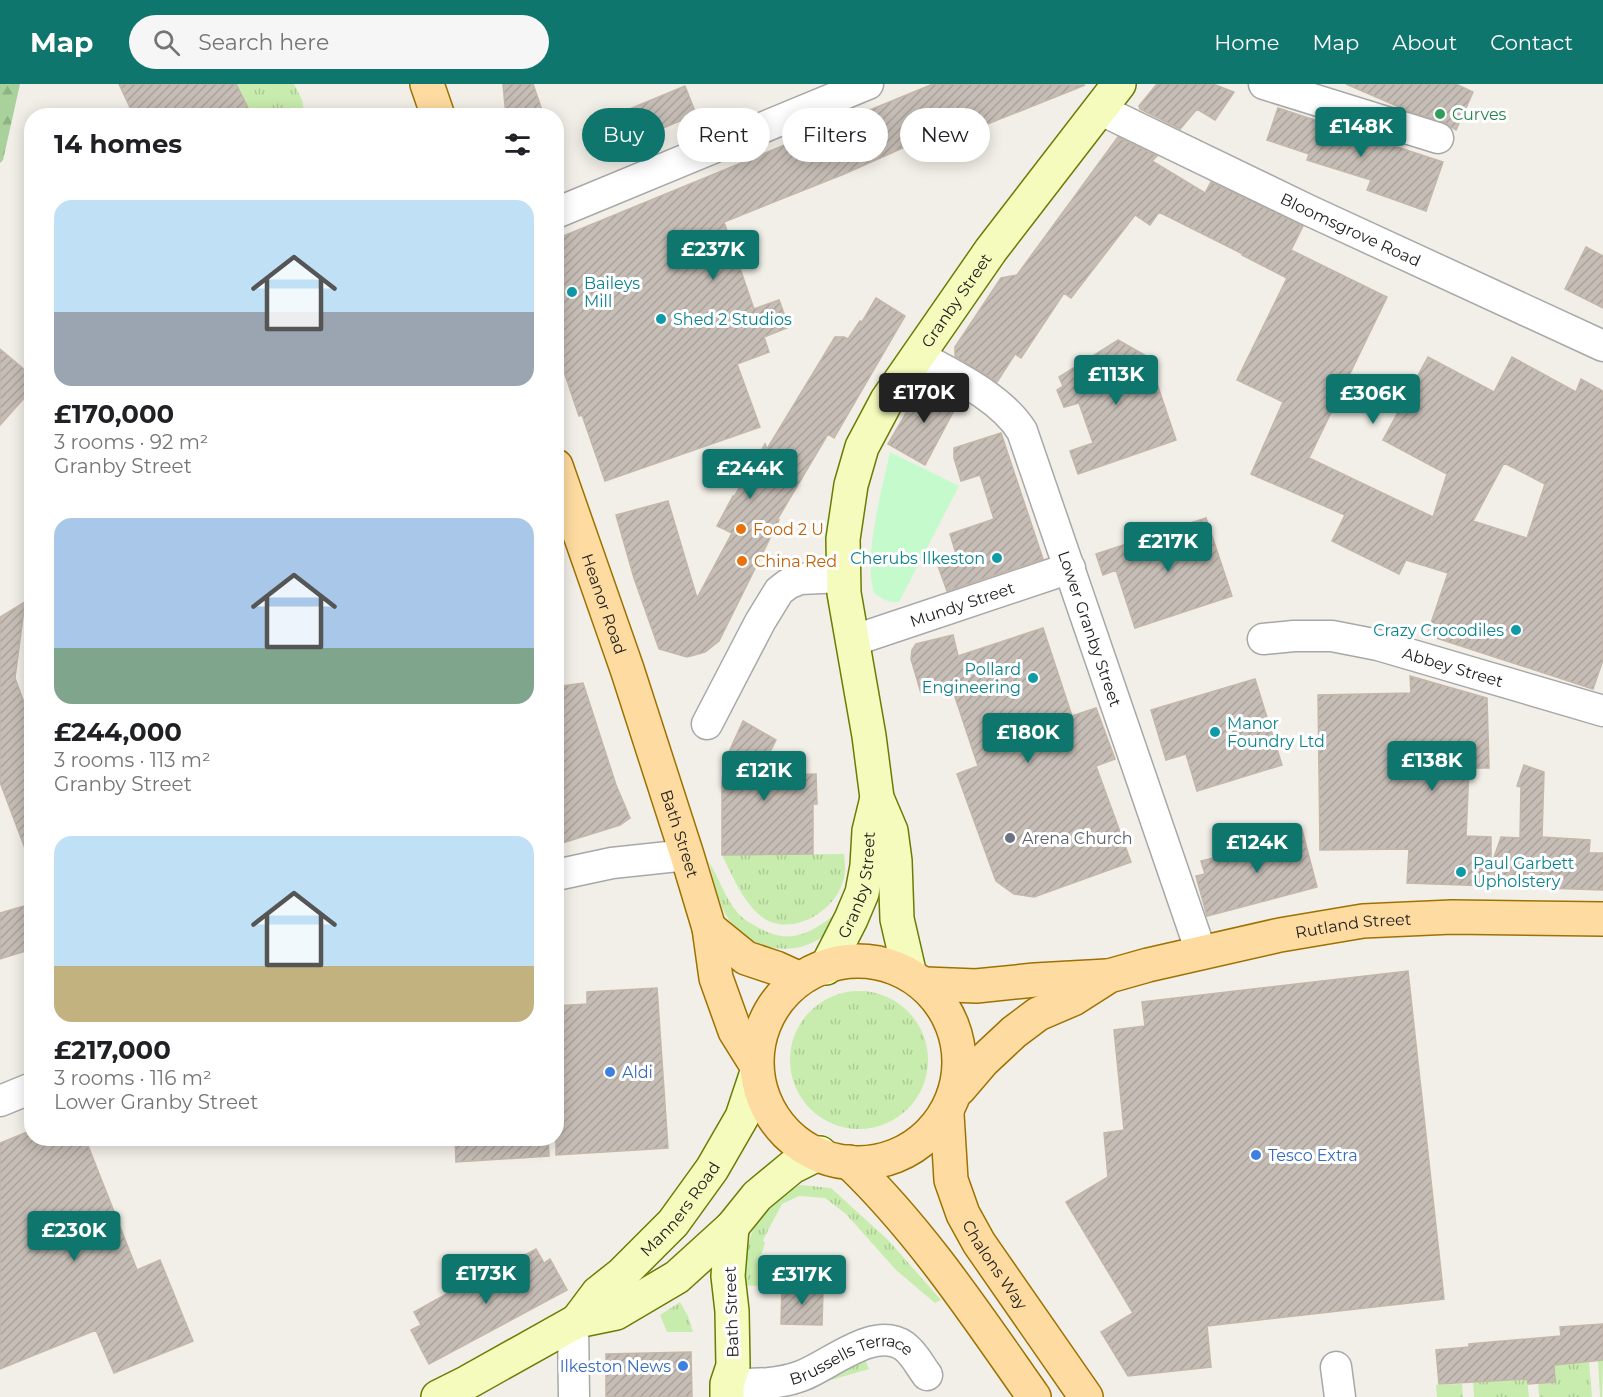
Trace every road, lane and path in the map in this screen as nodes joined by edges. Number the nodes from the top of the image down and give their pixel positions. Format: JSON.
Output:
{"nodes":[{"id":1,"x":427,"y":84,"type":"edge"},
{"id":2,"x":868,"y":84,"type":"edge"},
{"id":3,"x":1119,"y":84,"type":"edge"},
{"id":4,"x":1264,"y":84,"type":"edge"},
{"id":5,"x":1099,"y":96,"type":"edge"},
{"id":6,"x":435,"y":108,"type":"edge"},
{"id":7,"x":1438,"y":138,"type":"dead end"},
{"id":8,"x":564,"y":210,"type":"edge"},
{"id":9,"x":1603,"y":346,"type":"edge"},
{"id":10,"x":917,"y":356,"type":"junction"},
{"id":11,"x":564,"y":489,"type":"edge"},
{"id":12,"x":1070,"y":568,"type":"junction"},
{"id":13,"x":842,"y":577,"type":"junction"},
{"id":14,"x":1263,"y":639,"type":"dead end"},
{"id":15,"x":852,"y":641,"type":"junction"},
{"id":16,"x":1603,"y":711,"type":"edge"},
{"id":17,"x":707,"y":724,"type":"dead end"},
{"id":18,"x":649,"y":742,"type":"joint"},
{"id":19,"x":877,"y":798,"type":"junction"},
{"id":20,"x":687,"y":855,"type":"junction"},
{"id":21,"x":564,"y":873,"type":"edge"},
{"id":22,"x":1603,"y":919,"type":"edge"},
{"id":23,"x":709,"y":928,"type":"junction"},
{"id":24,"x":1201,"y":952,"type":"junction"},
{"id":25,"x":812,"y":973,"type":"junction"},
{"id":26,"x":1109,"y":976,"type":"junction"},
{"id":27,"x":917,"y":977,"type":"junction"},
{"id":28,"x":755,"y":1071,"type":"junction"},
{"id":29,"x":24,"y":1091,"type":"edge"},
{"id":30,"x":0,"y":1101,"type":"edge"},
{"id":31,"x":953,"y":1102,"type":"junction"},
{"id":32,"x":835,"y":1158,"type":"junction"},
{"id":33,"x":732,"y":1227,"type":"junction"},
{"id":34,"x":575,"y":1322,"type":"junction"},
{"id":35,"x":1336,"y":1367,"type":"dead end"},
{"id":36,"x":927,"y":1375,"type":"dead end"},
{"id":37,"x":466,"y":1390,"type":"edge"},
{"id":38,"x":727,"y":1390,"type":"edge"},
{"id":39,"x":438,"y":1397,"type":"edge"},
{"id":40,"x":574,"y":1397,"type":"edge"},
{"id":41,"x":1034,"y":1397,"type":"edge"},
{"id":42,"x":1086,"y":1397,"type":"edge"},
{"id":43,"x":1340,"y":1397,"type":"edge"}],
"edges":[{"from":1,"to":6,"type":"main road"},
{"from":2,"to":8,"type":"street"},
{"from":3,"to":5,"type":"street","name":"Granby Street"},
{"from":4,"to":7,"type":"street"},
{"from":5,"to":9,"type":"street","name":"Bloomsgrove Road"},
{"from":5,"to":10,"type":"street","name":"Granby Street"},
{"from":10,"to":12,"type":"street","name":"Lower Granby Street"},
{"from":10,"to":13,"type":"street","name":"Granby Street"},
{"from":11,"to":18,"type":"main road","name":"Heanor Road"},
{"from":12,"to":15,"type":"street","name":"Mundy Street"},
{"from":12,"to":24,"type":"street","name":"Lower Granby Street"},
{"from":13,"to":15,"type":"street","name":"Granby Street"},
{"from":13,"to":17,"type":"street"},
{"from":14,"to":16,"type":"street","name":"Abbey Street"},
{"from":15,"to":19,"type":"street","name":"Granby Street"},
{"from":18,"to":20,"type":"main road","name":"Bath Street"},
{"from":19,"to":25,"type":"street","name":"Granby Street"},
{"from":19,"to":27,"type":"street","name":"Granby Street"},
{"from":20,"to":21,"type":"street"},
{"from":20,"to":23,"type":"main road","name":"Bath Street"},
{"from":22,"to":24,"type":"main road","name":"Rutland Street"},
{"from":23,"to":25,"type":"main road"},
{"from":23,"to":28,"type":"main road","name":"Bath Street"},
{"from":24,"to":26,"type":"main road","name":"Rutland Street"},
{"from":25,"to":27,"type":"main road"},
{"from":25,"to":28,"type":"main road"},
{"from":26,"to":27,"type":"main road","name":"Rutland Street"},
{"from":26,"to":31,"type":"main road","name":"Rutland Street"},
{"from":27,"to":31,"type":"main road"},
{"from":28,"to":32,"type":"main road"},
{"from":28,"to":34,"type":"street","name":"Manners Road"},
{"from":29,"to":30,"type":"street"},
{"from":31,"to":32,"type":"main road"},
{"from":31,"to":42,"type":"main road","name":"Chalons Way"},
{"from":32,"to":33,"type":"street","name":"Manners Road"},
{"from":32,"to":41,"type":"main road"},
{"from":33,"to":34,"type":"street","name":"Manners Road"},
{"from":33,"to":38,"type":"street","name":"Bath Street"},
{"from":34,"to":37,"type":"street","name":"Manners Road"},
{"from":34,"to":40,"type":"street"},
{"from":35,"to":43,"type":"street"},
{"from":36,"to":38,"type":"street","name":"Brussells Terrace"},
{"from":37,"to":39,"type":"street","name":"Manners Road"}]}
